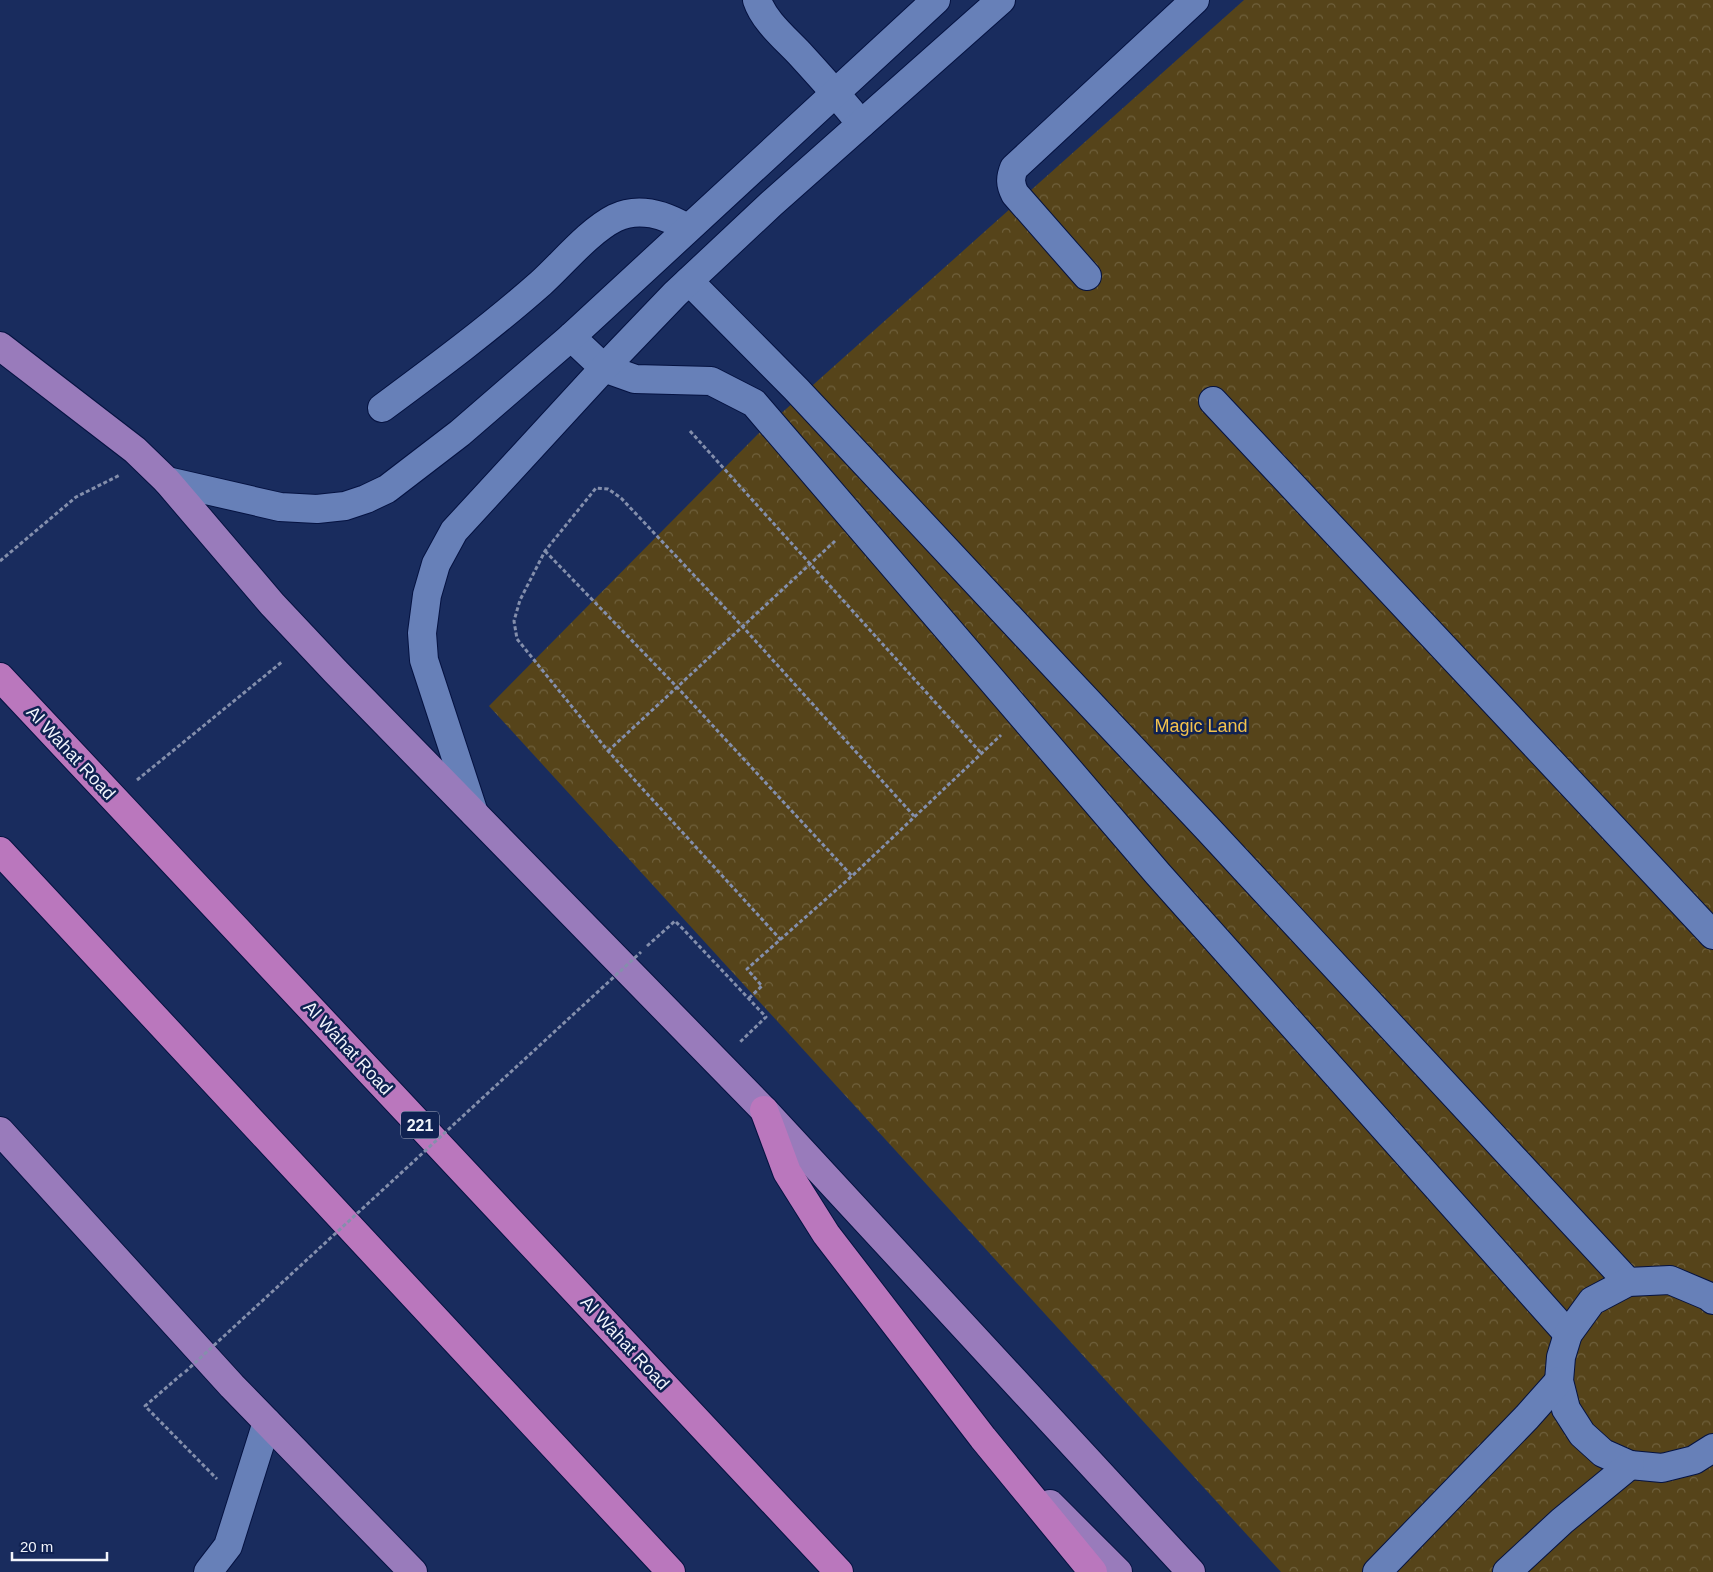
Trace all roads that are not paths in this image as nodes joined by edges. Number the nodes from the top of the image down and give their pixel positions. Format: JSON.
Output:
{"nodes":[{"id":1,"x":757,"y":0,"type":"edge"},
{"id":2,"x":936,"y":0,"type":"edge"},
{"id":3,"x":1001,"y":0,"type":"edge"},
{"id":4,"x":1196,"y":0,"type":"edge"},
{"id":5,"x":835,"y":92,"type":"junction"},
{"id":6,"x":861,"y":124,"type":"junction"},
{"id":7,"x":687,"y":228,"type":"junction"},
{"id":8,"x":1087,"y":276,"type":"dead end"},
{"id":9,"x":689,"y":281,"type":"junction"},
{"id":10,"x":571,"y":337,"type":"junction"},
{"id":11,"x":0,"y":346,"type":"edge"},
{"id":12,"x":604,"y":368,"type":"junction"},
{"id":13,"x":1213,"y":401,"type":"dead end"},
{"id":14,"x":382,"y":408,"type":"dead end"},
{"id":15,"x":167,"y":481,"type":"junction"},
{"id":16,"x":0,"y":678,"type":"edge"},
{"id":17,"x":474,"y":813,"type":"junction"},
{"id":18,"x":0,"y":851,"type":"edge"},
{"id":19,"x":1713,"y":935,"type":"edge"},
{"id":20,"x":764,"y":1110,"type":"junction"},
{"id":21,"x":0,"y":1131,"type":"edge"},
{"id":22,"x":1628,"y":1282,"type":"junction"},
{"id":23,"x":1713,"y":1300,"type":"edge"},
{"id":24,"x":1568,"y":1334,"type":"junction"},
{"id":25,"x":1559,"y":1381,"type":"junction"},
{"id":26,"x":267,"y":1422,"type":"junction"},
{"id":27,"x":983,"y":1438,"type":"junction"},
{"id":28,"x":1713,"y":1448,"type":"edge"},
{"id":29,"x":1630,"y":1465,"type":"junction"},
{"id":30,"x":208,"y":1572,"type":"edge"},
{"id":31,"x":413,"y":1572,"type":"edge"},
{"id":32,"x":670,"y":1572,"type":"edge"},
{"id":33,"x":839,"y":1572,"type":"edge"},
{"id":34,"x":1093,"y":1572,"type":"edge"},
{"id":35,"x":1118,"y":1572,"type":"edge"},
{"id":36,"x":1191,"y":1572,"type":"edge"},
{"id":37,"x":1376,"y":1572,"type":"edge"},
{"id":38,"x":1507,"y":1572,"type":"edge"}],
"edges":[{"from":1,"to":5,"type":"street"},
{"from":2,"to":5,"type":"street"},
{"from":3,"to":6,"type":"street"},
{"from":4,"to":8,"type":"street"},
{"from":5,"to":6,"type":"street"},
{"from":5,"to":7,"type":"street"},
{"from":6,"to":9,"type":"street"},
{"from":7,"to":10,"type":"street"},
{"from":7,"to":14,"type":"street"},
{"from":9,"to":12,"type":"street"},
{"from":9,"to":22,"type":"street"},
{"from":10,"to":12,"type":"street"},
{"from":10,"to":15,"type":"street"},
{"from":11,"to":15,"type":"main road"},
{"from":12,"to":17,"type":"street"},
{"from":12,"to":24,"type":"street"},
{"from":13,"to":19,"type":"street"},
{"from":15,"to":17,"type":"main road"},
{"from":16,"to":33,"type":"highway","name":"Al Wahat Road","number":"221"},
{"from":17,"to":20,"type":"main road"},
{"from":18,"to":32,"type":"highway"},
{"from":20,"to":27,"type":"highway"},
{"from":20,"to":36,"type":"main road"},
{"from":21,"to":26,"type":"main road"},
{"from":22,"to":23,"type":"street"},
{"from":22,"to":24,"type":"street"},
{"from":24,"to":25,"type":"street"},
{"from":25,"to":29,"type":"street"},
{"from":25,"to":37,"type":"street"},
{"from":26,"to":30,"type":"street"},
{"from":26,"to":31,"type":"main road"},
{"from":27,"to":34,"type":"highway"},
{"from":27,"to":35,"type":"main road"},
{"from":28,"to":29,"type":"street"},
{"from":29,"to":38,"type":"street"}]}
